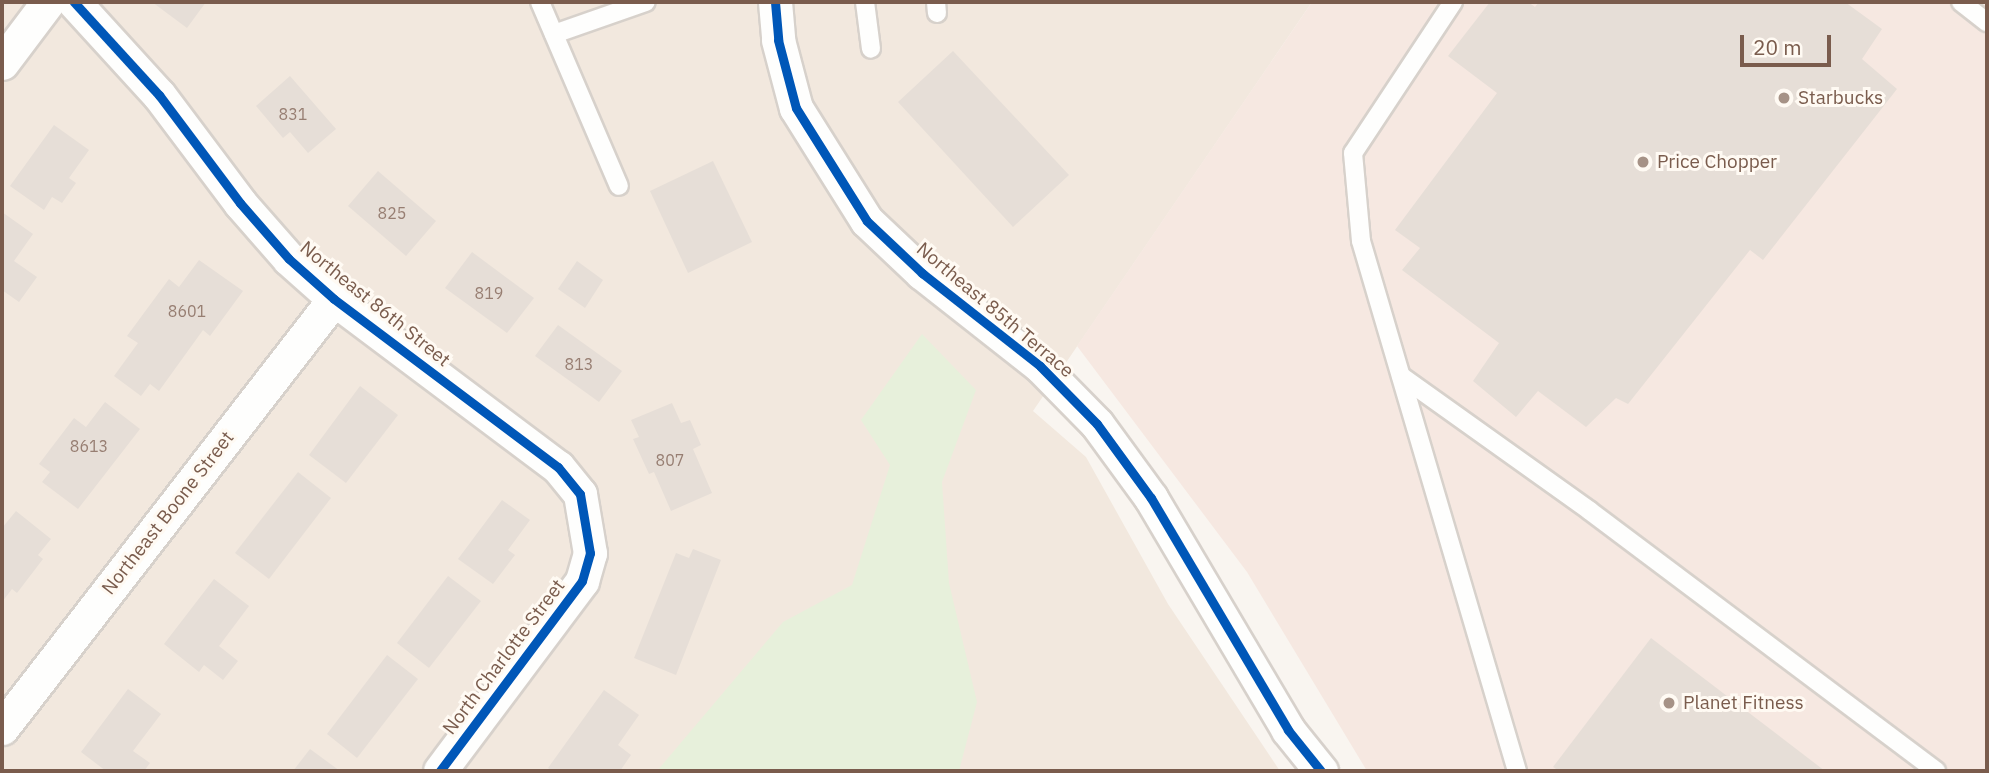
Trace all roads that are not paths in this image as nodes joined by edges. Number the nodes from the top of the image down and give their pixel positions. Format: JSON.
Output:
{"nodes":[{"id":1,"x":48,"y":2,"type":"edge"},
{"id":2,"x":74,"y":2,"type":"edge"},
{"id":3,"x":540,"y":2,"type":"edge"},
{"id":4,"x":646,"y":2,"type":"edge"},
{"id":5,"x":775,"y":2,"type":"edge"},
{"id":6,"x":865,"y":2,"type":"edge"},
{"id":7,"x":1453,"y":2,"type":"edge"},
{"id":8,"x":1961,"y":2,"type":"edge"},
{"id":9,"x":1987,"y":22,"type":"edge"},
{"id":10,"x":554,"y":34,"type":"junction"},
{"id":11,"x":871,"y":49,"type":"dead end"},
{"id":12,"x":2,"y":63,"type":"edge"},
{"id":13,"x":618,"y":186,"type":"dead end"},
{"id":14,"x":334,"y":299,"type":"junction"},
{"id":15,"x":1401,"y":376,"type":"junction"},
{"id":16,"x":587,"y":519,"type":"joint"},
{"id":17,"x":2,"y":728,"type":"edge"},
{"id":18,"x":440,"y":771,"type":"edge"},
{"id":19,"x":1321,"y":771,"type":"edge"},
{"id":20,"x":1517,"y":771,"type":"edge"},
{"id":21,"x":1936,"y":771,"type":"edge"}],
"edges":[{"from":1,"to":12,"type":"street"},
{"from":2,"to":14,"type":"street","name":"Northeast 86th Street"},
{"from":3,"to":10,"type":"lane"},
{"from":4,"to":10,"type":"lane"},
{"from":5,"to":19,"type":"street","name":"Northeast 85th Terrace"},
{"from":6,"to":11,"type":"lane"},
{"from":7,"to":15,"type":"lane"},
{"from":8,"to":9,"type":"lane"},
{"from":10,"to":13,"type":"lane"},
{"from":14,"to":16,"type":"street","name":"Northeast 86th Street"},
{"from":14,"to":17,"type":"street","name":"Northeast Boone Street"},
{"from":15,"to":20,"type":"lane"},
{"from":15,"to":21,"type":"lane"},
{"from":16,"to":18,"type":"street","name":"North Charlotte Street"}]}
